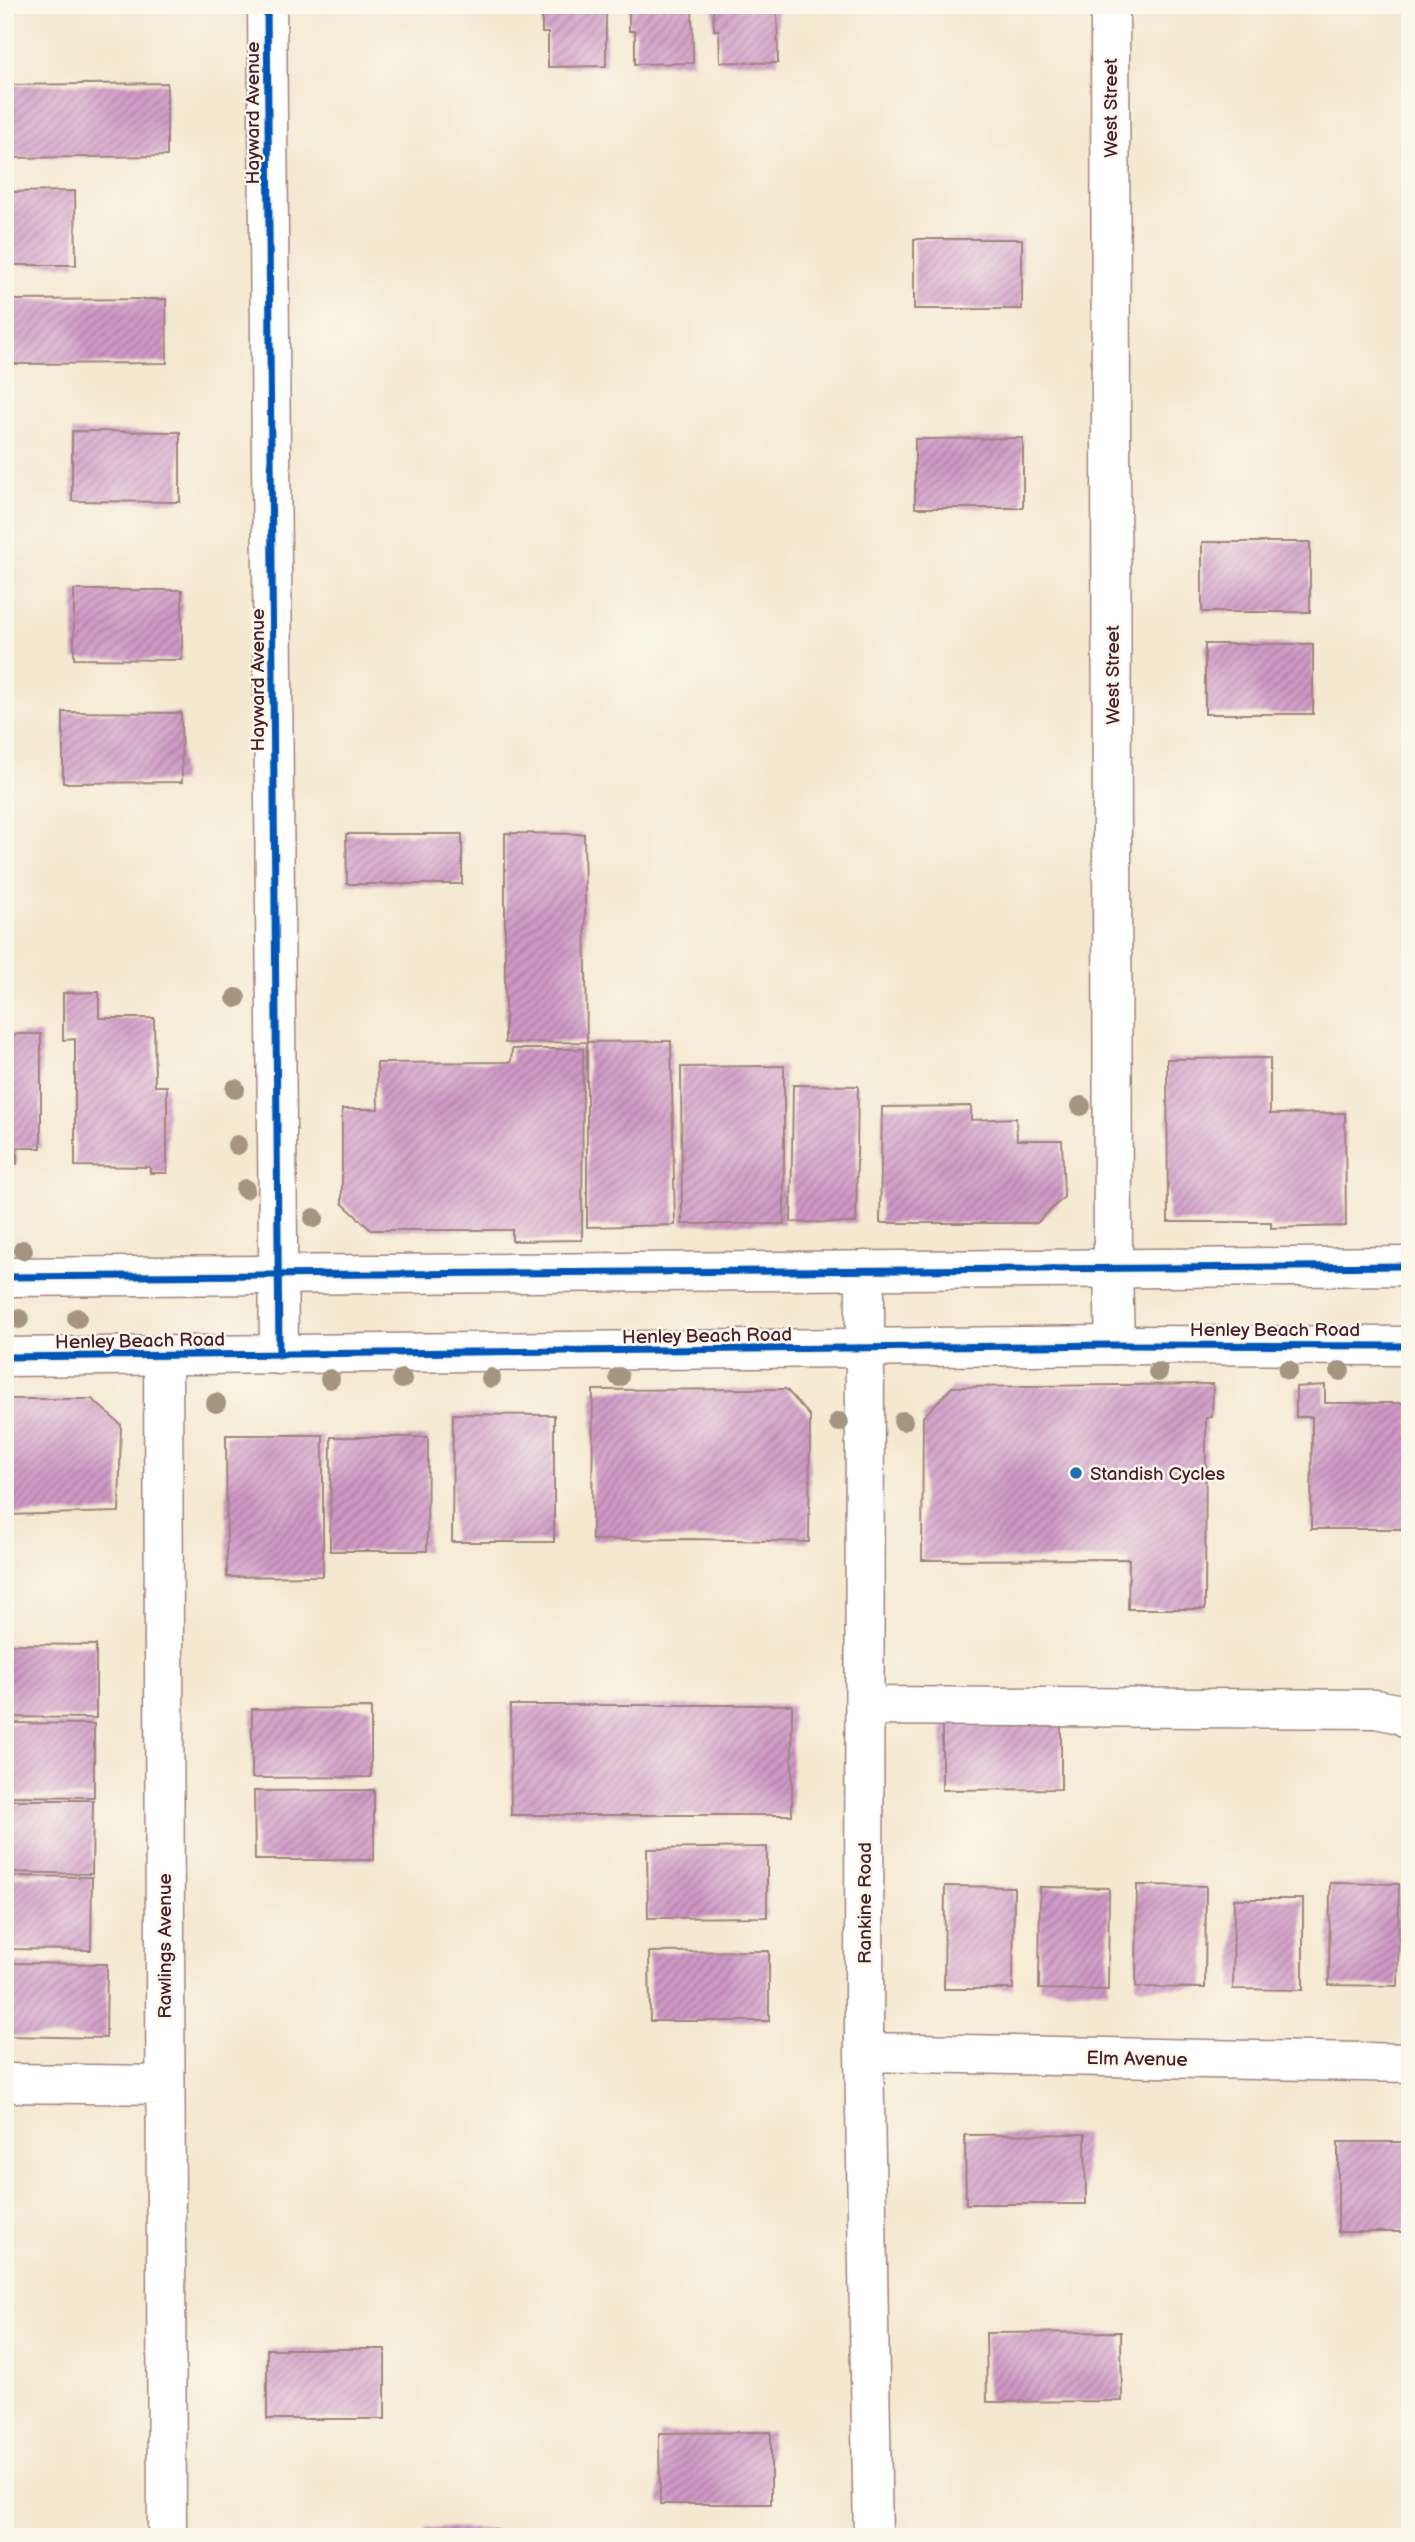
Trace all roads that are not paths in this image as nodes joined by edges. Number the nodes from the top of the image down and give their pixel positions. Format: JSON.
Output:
{"nodes":[{"id":1,"x":267,"y":5,"type":"edge"},
{"id":2,"x":1110,"y":5,"type":"edge"},
{"id":3,"x":1410,"y":1266,"type":"edge"},
{"id":4,"x":1113,"y":1268,"type":"junction"},
{"id":5,"x":865,"y":1270,"type":"junction"},
{"id":6,"x":278,"y":1275,"type":"junction"},
{"id":7,"x":5,"y":1277,"type":"edge"},
{"id":8,"x":1115,"y":1345,"type":"junction"},
{"id":9,"x":1410,"y":1346,"type":"edge"},
{"id":10,"x":866,"y":1349,"type":"junction"},
{"id":11,"x":279,"y":1355,"type":"junction"},
{"id":12,"x":163,"y":1356,"type":"junction"},
{"id":13,"x":5,"y":1357,"type":"edge"},
{"id":14,"x":865,"y":1706,"type":"junction"},
{"id":15,"x":1410,"y":1720,"type":"edge"},
{"id":16,"x":864,"y":2052,"type":"junction"},
{"id":17,"x":1410,"y":2063,"type":"edge"},
{"id":18,"x":5,"y":2082,"type":"edge"},
{"id":19,"x":165,"y":2085,"type":"junction"},
{"id":20,"x":167,"y":2537,"type":"edge"},
{"id":21,"x":873,"y":2537,"type":"edge"}],
"edges":[{"from":1,"to":6,"type":"street","name":"Hayward Avenue"},
{"from":2,"to":4,"type":"street","name":"West Street"},
{"from":3,"to":4,"type":"street"},
{"from":4,"to":5,"type":"street"},
{"from":4,"to":8,"type":"street","name":"West Street"},
{"from":5,"to":6,"type":"street"},
{"from":5,"to":10,"type":"street","name":"Rankine Road"},
{"from":6,"to":7,"type":"street"},
{"from":6,"to":11,"type":"street","name":"Hayward Avenue"},
{"from":8,"to":9,"type":"street","name":"Henley Beach Road"},
{"from":8,"to":10,"type":"street","name":"Henley Beach Road"},
{"from":10,"to":11,"type":"street","name":"Henley Beach Road"},
{"from":10,"to":14,"type":"street","name":"Rankine Road"},
{"from":11,"to":12,"type":"street","name":"Henley Beach Road"},
{"from":12,"to":13,"type":"street","name":"Henley Beach Road"},
{"from":12,"to":19,"type":"street","name":"Rawlings Avenue"},
{"from":14,"to":15,"type":"street"},
{"from":14,"to":16,"type":"street","name":"Rankine Road"},
{"from":16,"to":17,"type":"street","name":"Elm Avenue"},
{"from":16,"to":21,"type":"street","name":"Rankine Road"},
{"from":18,"to":19,"type":"street"},
{"from":19,"to":20,"type":"street","name":"Rawlings Avenue"}]}
